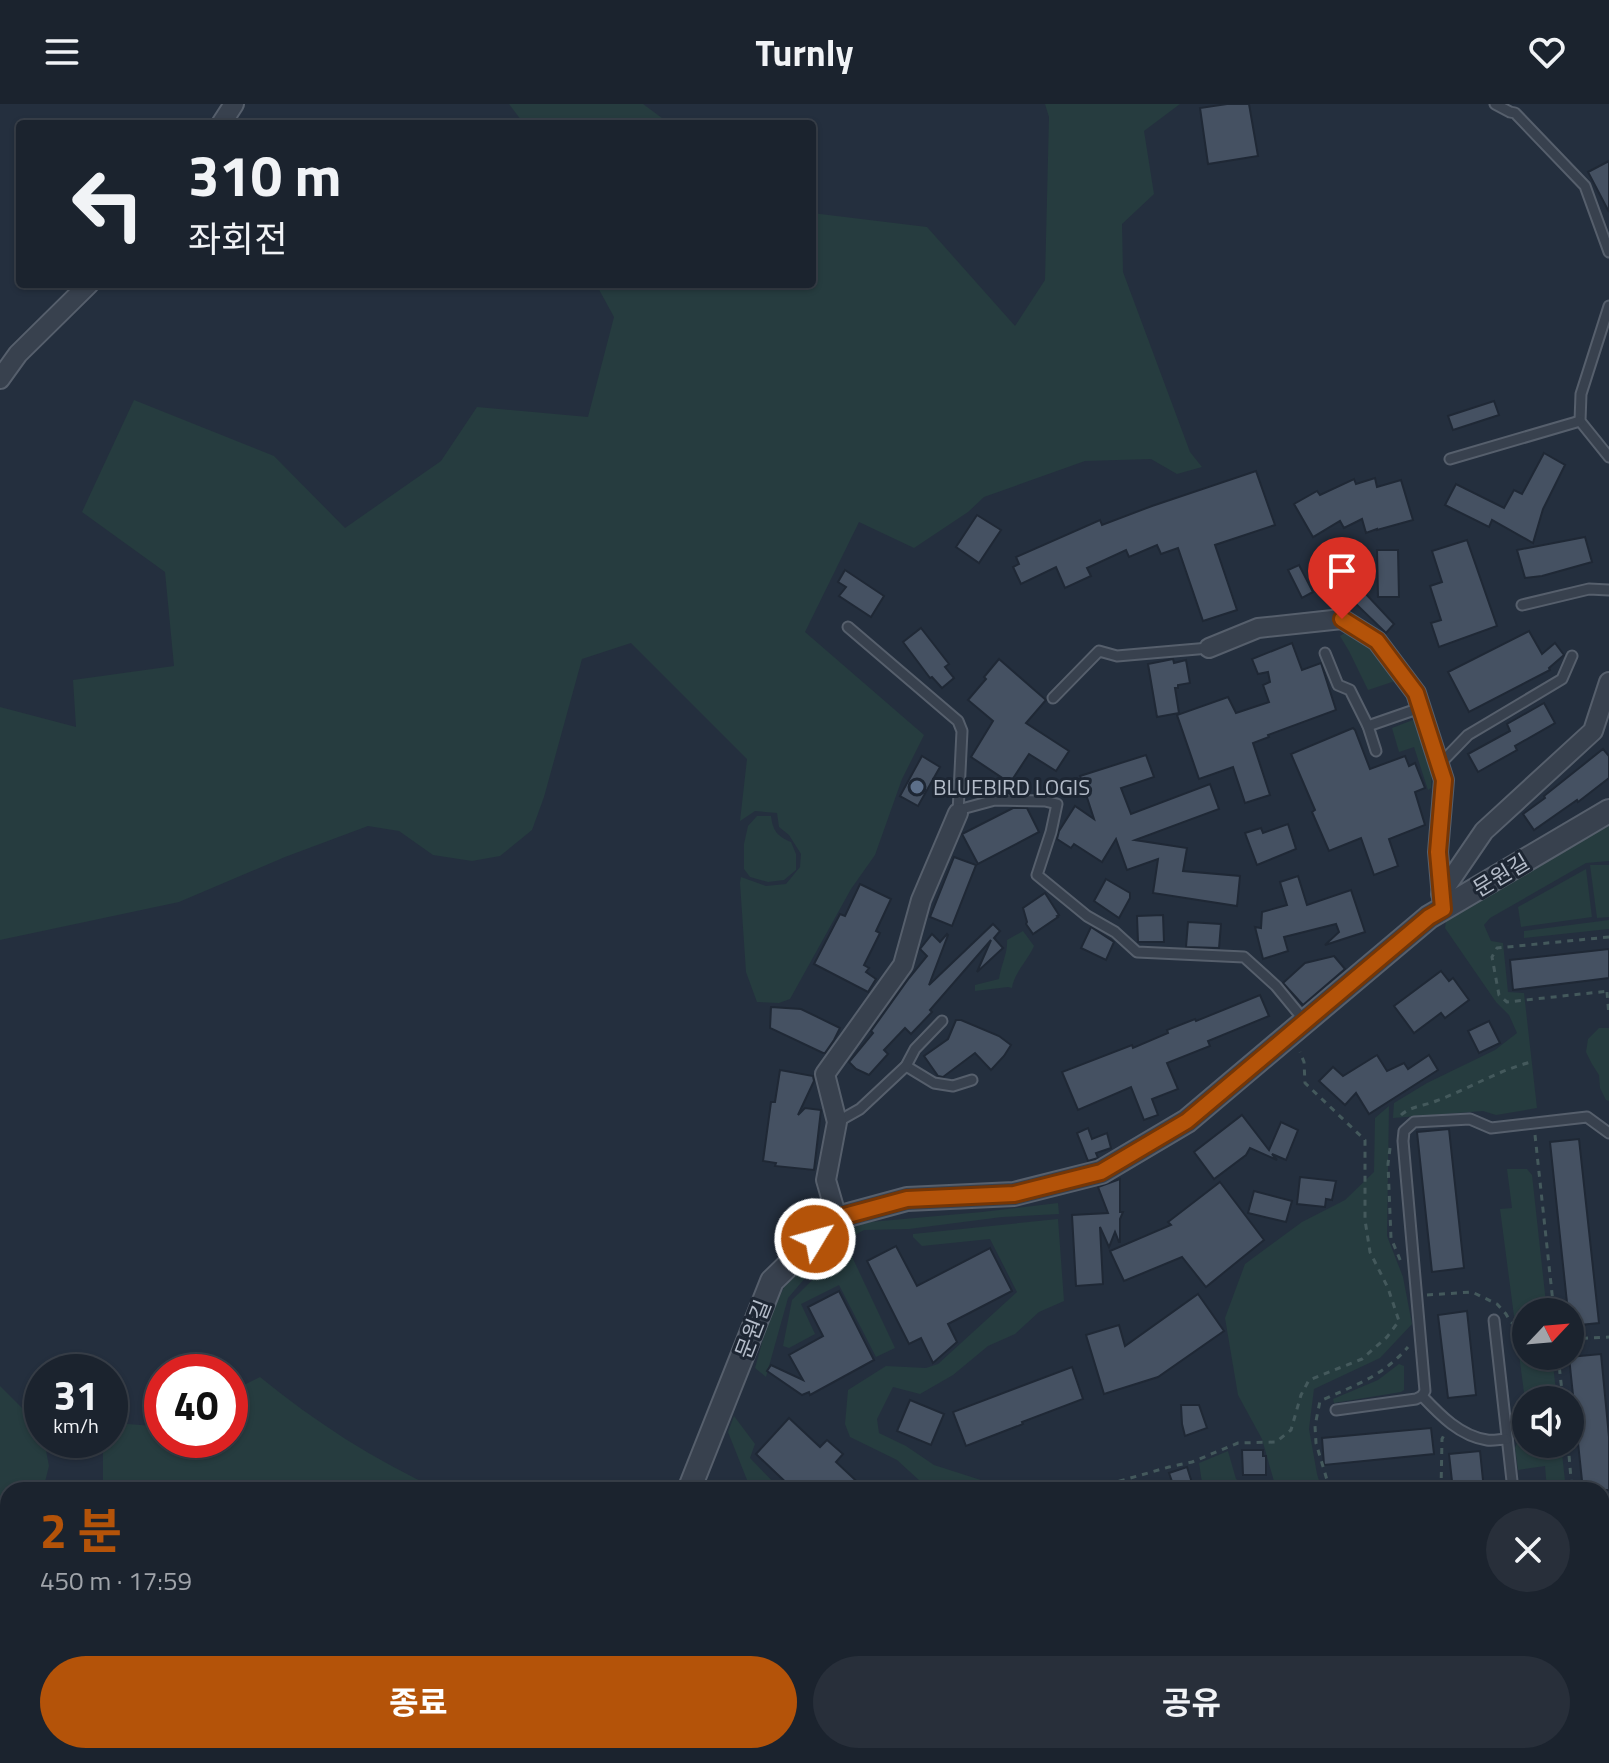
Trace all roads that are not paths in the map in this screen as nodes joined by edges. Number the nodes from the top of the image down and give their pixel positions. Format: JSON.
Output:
{"nodes":[{"id":1,"x":1495,"y":104,"type":"edge"},
{"id":2,"x":1609,"y":252,"type":"edge"},
{"id":3,"x":85,"y":288,"type":"edge"},
{"id":4,"x":1609,"y":306,"type":"edge"},
{"id":5,"x":0,"y":379,"type":"edge"},
{"id":6,"x":1580,"y":421,"type":"junction"},
{"id":7,"x":1609,"y":457,"type":"edge"},
{"id":8,"x":1450,"y":459,"type":"dead end"},
{"id":9,"x":1609,"y":590,"type":"edge"},
{"id":10,"x":1522,"y":605,"type":"dead end"},
{"id":11,"x":848,"y":627,"type":"dead end"},
{"id":12,"x":1209,"y":648,"type":"joint"},
{"id":13,"x":1325,"y":653,"type":"dead end"},
{"id":14,"x":1572,"y":656,"type":"dead end"},
{"id":15,"x":1609,"y":682,"type":"edge"},
{"id":16,"x":1053,"y":698,"type":"dead end"},
{"id":17,"x":1420,"y":708,"type":"junction"},
{"id":18,"x":1368,"y":726,"type":"junction"},
{"id":19,"x":1376,"y":751,"type":"dead end"},
{"id":20,"x":1439,"y":765,"type":"junction"},
{"id":21,"x":1609,"y":811,"type":"edge"},
{"id":22,"x":958,"y":812,"type":"junction"},
{"id":23,"x":1442,"y":902,"type":"junction"},
{"id":24,"x":942,"y":1021,"type":"dead end"},
{"id":25,"x":1299,"y":1028,"type":"junction"},
{"id":26,"x":906,"y":1066,"type":"junction"},
{"id":27,"x":972,"y":1080,"type":"dead end"},
{"id":28,"x":837,"y":1122,"type":"junction"},
{"id":29,"x":1609,"y":1133,"type":"edge"},
{"id":30,"x":837,"y":1218,"type":"junction"},
{"id":31,"x":1494,"y":1320,"type":"dead end"},
{"id":32,"x":1422,"y":1396,"type":"junction"},
{"id":33,"x":1336,"y":1410,"type":"dead end"},
{"id":34,"x":1507,"y":1439,"type":"junction"},
{"id":35,"x":692,"y":1482,"type":"edge"},
{"id":36,"x":1512,"y":1482,"type":"edge"}],
"edges":[{"from":1,"to":2,"type":"lane"},
{"from":3,"to":5,"type":"street"},
{"from":4,"to":6,"type":"lane"},
{"from":6,"to":7,"type":"lane"},
{"from":6,"to":8,"type":"lane"},
{"from":9,"to":10,"type":"lane"},
{"from":11,"to":22,"type":"lane"},
{"from":12,"to":16,"type":"lane"},
{"from":12,"to":17,"type":"street"},
{"from":13,"to":18,"type":"lane"},
{"from":14,"to":20,"type":"lane"},
{"from":15,"to":23,"type":"street"},
{"from":17,"to":18,"type":"lane"},
{"from":17,"to":20,"type":"street"},
{"from":18,"to":19,"type":"lane"},
{"from":20,"to":23,"type":"street"},
{"from":21,"to":23,"type":"street","name":"문원길"},
{"from":22,"to":25,"type":"lane"},
{"from":22,"to":28,"type":"street"},
{"from":23,"to":25,"type":"street","name":"문원길"},
{"from":24,"to":26,"type":"lane"},
{"from":25,"to":30,"type":"street","name":"문원길"},
{"from":26,"to":27,"type":"lane"},
{"from":26,"to":28,"type":"lane"},
{"from":28,"to":30,"type":"street"},
{"from":29,"to":32,"type":"lane"},
{"from":30,"to":35,"type":"street","name":"문원길"},
{"from":31,"to":34,"type":"lane"},
{"from":32,"to":33,"type":"lane"},
{"from":32,"to":34,"type":"lane"},
{"from":34,"to":36,"type":"lane"}]}
